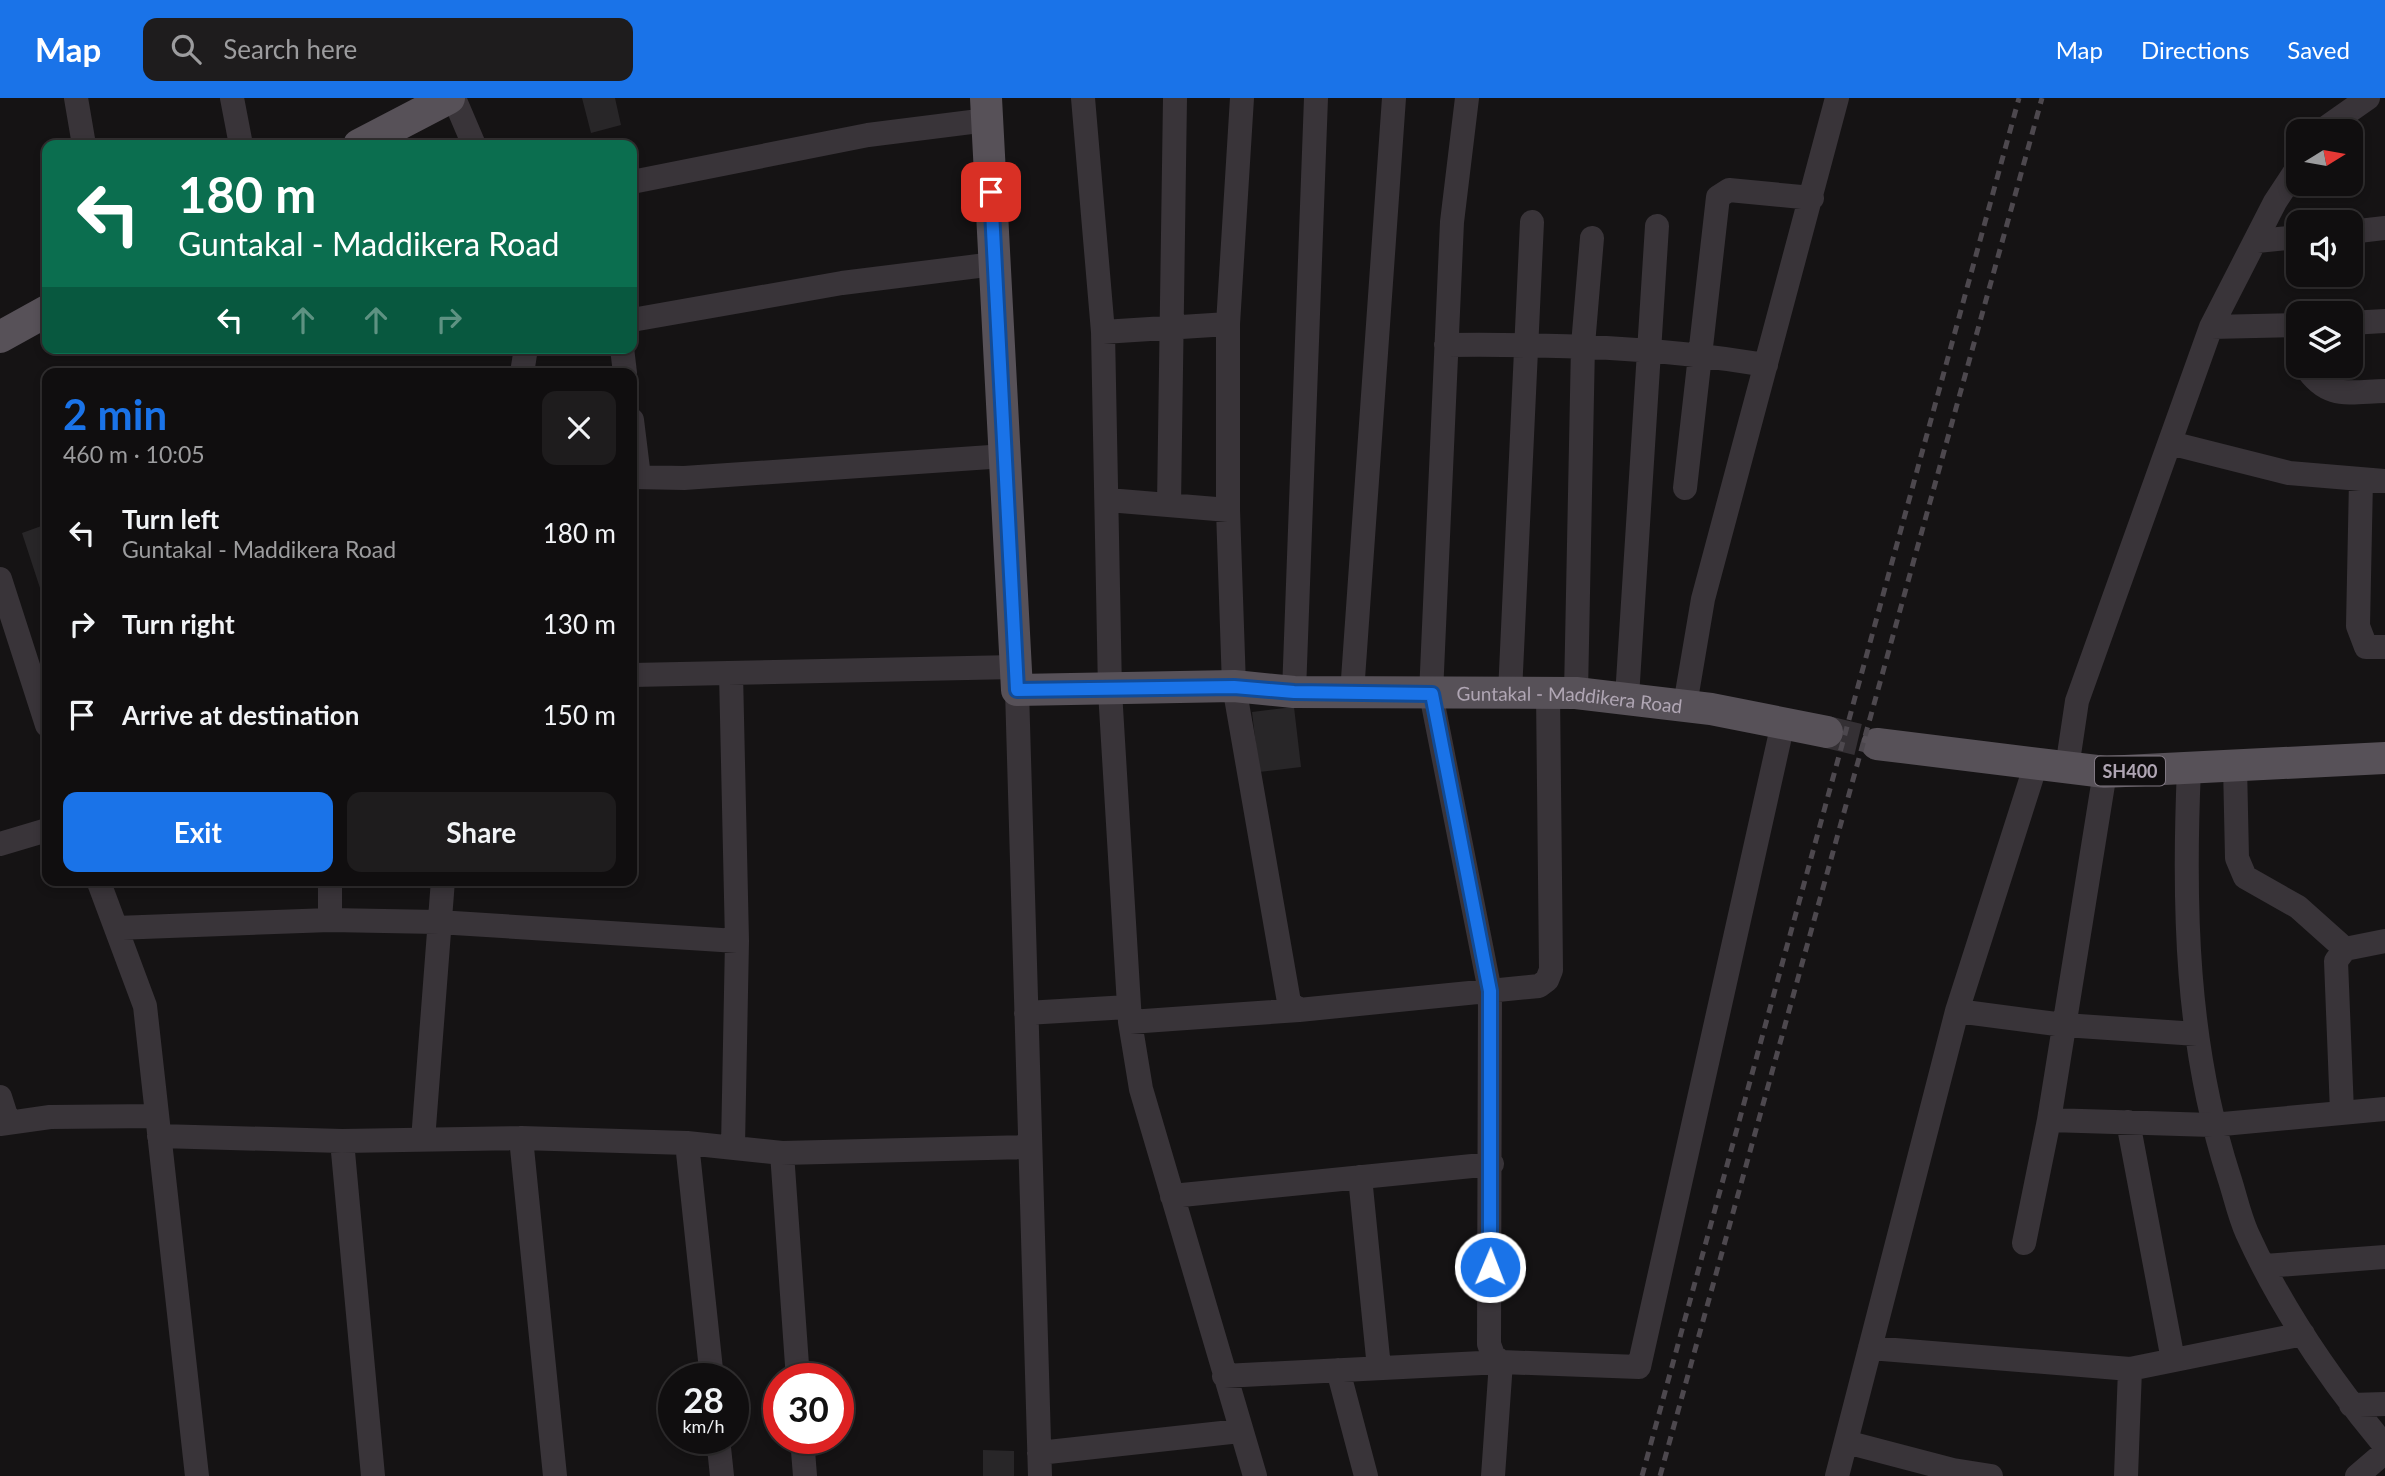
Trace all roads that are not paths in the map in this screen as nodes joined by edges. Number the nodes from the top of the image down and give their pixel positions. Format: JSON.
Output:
{"nodes":[{"id":1,"x":76,"y":98,"type":"edge"},
{"id":2,"x":232,"y":98,"type":"edge"},
{"id":3,"x":451,"y":98,"type":"edge"},
{"id":4,"x":1083,"y":98,"type":"edge"},
{"id":5,"x":1175,"y":98,"type":"edge"},
{"id":6,"x":1242,"y":98,"type":"edge"},
{"id":7,"x":1316,"y":98,"type":"edge"},
{"id":8,"x":1394,"y":98,"type":"edge"},
{"id":9,"x":1467,"y":98,"type":"edge"},
{"id":10,"x":1837,"y":98,"type":"edge"},
{"id":11,"x":2368,"y":98,"type":"edge"},
{"id":12,"x":987,"y":109,"type":"edge"},
{"id":13,"x":2338,"y":119,"type":"edge"},
{"id":14,"x":83,"y":140,"type":"edge"},
{"id":15,"x":240,"y":140,"type":"edge"},
{"id":16,"x":369,"y":140,"type":"edge"},
{"id":17,"x":472,"y":140,"type":"edge"},
{"id":18,"x":637,"y":181,"type":"edge"},
{"id":19,"x":2286,"y":185,"type":"edge"},
{"id":20,"x":1812,"y":198,"type":"junction"},
{"id":21,"x":1532,"y":222,"type":"dead end"},
{"id":22,"x":1657,"y":226,"type":"dead end"},
{"id":23,"x":2385,"y":228,"type":"edge"},
{"id":24,"x":2363,"y":231,"type":"edge"},
{"id":25,"x":1592,"y":238,"type":"dead end"},
{"id":26,"x":2286,"y":238,"type":"edge"},
{"id":27,"x":2257,"y":241,"type":"junction"},
{"id":28,"x":994,"y":264,"type":"junction"},
{"id":29,"x":42,"y":314,"type":"edge"},
{"id":30,"x":637,"y":319,"type":"edge"},
{"id":31,"x":2385,"y":321,"type":"edge"},
{"id":32,"x":2363,"y":322,"type":"edge"},
{"id":33,"x":1228,"y":324,"type":"junction"},
{"id":34,"x":2286,"y":325,"type":"edge"},
{"id":35,"x":1173,"y":327,"type":"junction"},
{"id":36,"x":2211,"y":327,"type":"junction"},
{"id":37,"x":1103,"y":332,"type":"junction"},
{"id":38,"x":0,"y":337,"type":"edge"},
{"id":39,"x":1447,"y":345,"type":"junction"},
{"id":40,"x":1526,"y":345,"type":"junction"},
{"id":41,"x":1583,"y":345,"type":"junction"},
{"id":42,"x":1650,"y":350,"type":"junction"},
{"id":43,"x":1700,"y":354,"type":"junction"},
{"id":44,"x":1766,"y":365,"type":"junction"},
{"id":45,"x":2313,"y":378,"type":"edge"},
{"id":46,"x":2385,"y":391,"type":"edge"},
{"id":47,"x":2170,"y":443,"type":"junction"},
{"id":48,"x":1005,"y":456,"type":"junction"},
{"id":49,"x":637,"y":477,"type":"edge"},
{"id":50,"x":2373,"y":481,"type":"edge"},
{"id":51,"x":1685,"y":488,"type":"dead end"},
{"id":52,"x":1108,"y":500,"type":"junction"},
{"id":53,"x":1169,"y":505,"type":"junction"},
{"id":54,"x":1228,"y":510,"type":"junction"},
{"id":55,"x":0,"y":579,"type":"edge"},
{"id":56,"x":2385,"y":647,"type":"edge"},
{"id":57,"x":731,"y":673,"type":"junction"},
{"id":58,"x":637,"y":675,"type":"edge"},
{"id":59,"x":1016,"y":678,"type":"junction"},
{"id":60,"x":1234,"y":687,"type":"junction"},
{"id":61,"x":1110,"y":691,"type":"junction"},
{"id":62,"x":1294,"y":692,"type":"junction"},
{"id":63,"x":1352,"y":693,"type":"junction"},
{"id":64,"x":1510,"y":693,"type":"junction"},
{"id":65,"x":1562,"y":693,"type":"junction"},
{"id":66,"x":1432,"y":694,"type":"junction"},
{"id":67,"x":1627,"y":697,"type":"junction"},
{"id":68,"x":1685,"y":705,"type":"junction"},
{"id":69,"x":42,"y":709,"type":"edge"},
{"id":70,"x":1783,"y":723,"type":"junction"},
{"id":71,"x":1827,"y":732,"type":"tunnel mouth"},
{"id":72,"x":1877,"y":744,"type":"tunnel mouth"},
{"id":73,"x":2385,"y":758,"type":"edge"},
{"id":74,"x":2036,"y":764,"type":"junction"},
{"id":75,"x":2235,"y":765,"type":"junction"},
{"id":76,"x":2067,"y":768,"type":"junction"},
{"id":77,"x":2189,"y":768,"type":"junction"},
{"id":78,"x":2105,"y":772,"type":"junction"},
{"id":79,"x":42,"y":831,"type":"edge"},
{"id":80,"x":0,"y":844,"type":"edge"},
{"id":81,"x":100,"y":886,"type":"edge"},
{"id":82,"x":331,"y":886,"type":"edge"},
{"id":83,"x":442,"y":886,"type":"edge"},
{"id":84,"x":330,"y":920,"type":"junction"},
{"id":85,"x":438,"y":922,"type":"junction"},
{"id":86,"x":116,"y":928,"type":"junction"},
{"id":87,"x":737,"y":941,"type":"junction"},
{"id":88,"x":2385,"y":941,"type":"edge"},
{"id":89,"x":2345,"y":949,"type":"junction"},
{"id":90,"x":1490,"y":991,"type":"junction"},
{"id":91,"x":1299,"y":1010,"type":"junction"},
{"id":92,"x":1957,"y":1011,"type":"junction"},
{"id":93,"x":1026,"y":1013,"type":"junction"},
{"id":94,"x":1129,"y":1015,"type":"junction"},
{"id":95,"x":2064,"y":1025,"type":"junction"},
{"id":96,"x":2197,"y":1034,"type":"junction"},
{"id":97,"x":0,"y":1097,"type":"edge"},
{"id":98,"x":2385,"y":1109,"type":"edge"},
{"id":99,"x":2342,"y":1112,"type":"junction"},
{"id":100,"x":2049,"y":1120,"type":"junction"},
{"id":101,"x":2128,"y":1122,"type":"junction"},
{"id":102,"x":4,"y":1123,"type":"edge"},
{"id":103,"x":2212,"y":1125,"type":"junction"},
{"id":104,"x":158,"y":1126,"type":"junction"},
{"id":105,"x":521,"y":1138,"type":"junction"},
{"id":106,"x":423,"y":1140,"type":"junction"},
{"id":107,"x":342,"y":1141,"type":"junction"},
{"id":108,"x":687,"y":1143,"type":"junction"},
{"id":109,"x":733,"y":1146,"type":"junction"},
{"id":110,"x":1030,"y":1146,"type":"junction"},
{"id":111,"x":782,"y":1153,"type":"junction"},
{"id":112,"x":1492,"y":1164,"type":"junction"},
{"id":113,"x":1360,"y":1177,"type":"junction"},
{"id":114,"x":1172,"y":1196,"type":"junction"},
{"id":115,"x":2024,"y":1243,"type":"dead end"},
{"id":116,"x":2385,"y":1257,"type":"edge"},
{"id":117,"x":2264,"y":1266,"type":"junction"},
{"id":118,"x":2302,"y":1334,"type":"junction"},
{"id":119,"x":1870,"y":1348,"type":"junction"},
{"id":120,"x":2173,"y":1360,"type":"junction"},
{"id":121,"x":1501,"y":1362,"type":"junction"},
{"id":122,"x":710,"y":1363,"type":"edge"},
{"id":123,"x":797,"y":1363,"type":"edge"},
{"id":124,"x":1379,"y":1368,"type":"junction"},
{"id":125,"x":2130,"y":1369,"type":"junction"},
{"id":126,"x":1338,"y":1370,"type":"junction"},
{"id":127,"x":1224,"y":1376,"type":"junction"},
{"id":128,"x":2385,"y":1404,"type":"edge"},
{"id":129,"x":2351,"y":1405,"type":"junction"},
{"id":130,"x":1240,"y":1431,"type":"junction"},
{"id":131,"x":1846,"y":1442,"type":"junction"},
{"id":132,"x":2385,"y":1446,"type":"edge"},
{"id":133,"x":2385,"y":1452,"type":"edge"},
{"id":134,"x":720,"y":1454,"type":"edge"},
{"id":135,"x":803,"y":1454,"type":"edge"},
{"id":136,"x":1039,"y":1465,"type":"edge"},
{"id":137,"x":1952,"y":1473,"type":"edge"},
{"id":138,"x":197,"y":1476,"type":"edge"},
{"id":139,"x":373,"y":1476,"type":"edge"},
{"id":140,"x":555,"y":1476,"type":"edge"},
{"id":141,"x":722,"y":1476,"type":"edge"},
{"id":142,"x":805,"y":1476,"type":"edge"},
{"id":143,"x":1255,"y":1476,"type":"edge"},
{"id":144,"x":1366,"y":1476,"type":"edge"},
{"id":145,"x":1493,"y":1476,"type":"edge"},
{"id":146,"x":1837,"y":1476,"type":"edge"},
{"id":147,"x":1991,"y":1476,"type":"edge"},
{"id":148,"x":2126,"y":1476,"type":"edge"},
{"id":149,"x":2357,"y":1476,"type":"edge"}],
"edges":[{"from":1,"to":14,"type":"street"},
{"from":2,"to":15,"type":"street"},
{"from":3,"to":16,"type":"main road"},
{"from":3,"to":17,"type":"street"},
{"from":4,"to":37,"type":"street"},
{"from":5,"to":35,"type":"street"},
{"from":6,"to":33,"type":"street"},
{"from":7,"to":62,"type":"street"},
{"from":8,"to":63,"type":"street"},
{"from":9,"to":39,"type":"street"},
{"from":10,"to":20,"type":"street"},
{"from":11,"to":13,"type":"street"},
{"from":12,"to":18,"type":"street"},
{"from":12,"to":28,"type":"main road"},
{"from":19,"to":27,"type":"street"},
{"from":20,"to":43,"type":"street"},
{"from":20,"to":44,"type":"street"},
{"from":21,"to":40,"type":"street"},
{"from":22,"to":42,"type":"street"},
{"from":23,"to":24,"type":"street"},
{"from":25,"to":41,"type":"street"},
{"from":26,"to":27,"type":"street"},
{"from":27,"to":36,"type":"street"},
{"from":28,"to":30,"type":"street"},
{"from":28,"to":48,"type":"main road"},
{"from":29,"to":38,"type":"main road"},
{"from":31,"to":32,"type":"street"},
{"from":33,"to":35,"type":"street"},
{"from":33,"to":54,"type":"street"},
{"from":34,"to":36,"type":"street"},
{"from":35,"to":37,"type":"street"},
{"from":35,"to":53,"type":"street"},
{"from":36,"to":47,"type":"street"},
{"from":37,"to":52,"type":"street"},
{"from":39,"to":40,"type":"street"},
{"from":39,"to":66,"type":"street"},
{"from":40,"to":41,"type":"street"},
{"from":40,"to":64,"type":"street"},
{"from":41,"to":42,"type":"street"},
{"from":41,"to":65,"type":"street"},
{"from":42,"to":43,"type":"street"},
{"from":42,"to":67,"type":"street"},
{"from":43,"to":44,"type":"street"},
{"from":43,"to":51,"type":"street"},
{"from":44,"to":68,"type":"street"},
{"from":45,"to":46,"type":"street"},
{"from":47,"to":50,"type":"street"},
{"from":47,"to":76,"type":"street"},
{"from":48,"to":49,"type":"street"},
{"from":48,"to":59,"type":"main road"},
{"from":50,"to":56,"type":"street"},
{"from":52,"to":53,"type":"street"},
{"from":52,"to":61,"type":"street"},
{"from":53,"to":54,"type":"street"},
{"from":54,"to":60,"type":"street"},
{"from":55,"to":69,"type":"street"},
{"from":57,"to":58,"type":"street"},
{"from":57,"to":59,"type":"street"},
{"from":57,"to":87,"type":"street"},
{"from":59,"to":61,"type":"main road","name":"Guntakal - Maddikera Road"},
{"from":59,"to":93,"type":"street"},
{"from":60,"to":61,"type":"main road","name":"Guntakal - Maddikera Road"},
{"from":60,"to":62,"type":"main road","name":"Guntakal - Maddikera Road"},
{"from":60,"to":91,"type":"street"},
{"from":61,"to":94,"type":"street"},
{"from":62,"to":63,"type":"main road","name":"Guntakal - Maddikera Road"},
{"from":63,"to":66,"type":"main road","name":"Guntakal - Maddikera Road"},
{"from":64,"to":65,"type":"main road","name":"Guntakal - Maddikera Road"},
{"from":64,"to":66,"type":"main road","name":"Guntakal - Maddikera Road"},
{"from":65,"to":67,"type":"main road","name":"Guntakal - Maddikera Road"},
{"from":65,"to":90,"type":"street"},
{"from":66,"to":90,"type":"street"},
{"from":67,"to":68,"type":"main road","name":"Guntakal - Maddikera Road"},
{"from":68,"to":70,"type":"main road","name":"Guntakal - Maddikera Road"},
{"from":70,"to":71,"type":"main road","name":"Guntakal - Maddikera Road"},
{"from":70,"to":121,"type":"street"},
{"from":72,"to":74,"type":"main road","number":"SH400"},
{"from":73,"to":75,"type":"main road","number":"SH400"},
{"from":74,"to":76,"type":"main road","number":"SH400"},
{"from":74,"to":92,"type":"street"},
{"from":75,"to":77,"type":"main road","number":"SH400"},
{"from":75,"to":89,"type":"street"},
{"from":76,"to":78,"type":"main road","number":"SH400"},
{"from":77,"to":78,"type":"main road","number":"SH400"},
{"from":77,"to":96,"type":"street"},
{"from":78,"to":95,"type":"street"},
{"from":79,"to":80,"type":"street"},
{"from":81,"to":86,"type":"street"},
{"from":82,"to":84,"type":"street"},
{"from":83,"to":85,"type":"street"},
{"from":84,"to":85,"type":"street"},
{"from":84,"to":86,"type":"street"},
{"from":85,"to":87,"type":"street"},
{"from":85,"to":106,"type":"street"},
{"from":86,"to":104,"type":"street"},
{"from":87,"to":109,"type":"street"},
{"from":88,"to":89,"type":"street"},
{"from":89,"to":99,"type":"street"},
{"from":90,"to":91,"type":"street"},
{"from":90,"to":112,"type":"street"},
{"from":91,"to":94,"type":"street"},
{"from":92,"to":95,"type":"street"},
{"from":92,"to":119,"type":"street"},
{"from":93,"to":94,"type":"street"},
{"from":93,"to":110,"type":"street"},
{"from":94,"to":114,"type":"street"},
{"from":95,"to":96,"type":"street"},
{"from":95,"to":100,"type":"street"},
{"from":96,"to":103,"type":"street"},
{"from":97,"to":102,"type":"street"},
{"from":98,"to":99,"type":"street"},
{"from":99,"to":103,"type":"street"},
{"from":100,"to":101,"type":"street"},
{"from":100,"to":115,"type":"street"},
{"from":101,"to":103,"type":"street"},
{"from":101,"to":120,"type":"street"},
{"from":102,"to":104,"type":"street"},
{"from":103,"to":117,"type":"street"},
{"from":104,"to":107,"type":"street"},
{"from":104,"to":138,"type":"street"},
{"from":105,"to":106,"type":"street"},
{"from":105,"to":108,"type":"street"},
{"from":105,"to":140,"type":"street"},
{"from":106,"to":107,"type":"street"},
{"from":107,"to":139,"type":"street"},
{"from":108,"to":109,"type":"street"},
{"from":108,"to":122,"type":"street"},
{"from":109,"to":111,"type":"street"},
{"from":110,"to":111,"type":"street"},
{"from":110,"to":136,"type":"street"},
{"from":111,"to":123,"type":"street"},
{"from":112,"to":113,"type":"street"},
{"from":112,"to":121,"type":"street"},
{"from":113,"to":114,"type":"street"},
{"from":113,"to":124,"type":"street"},
{"from":114,"to":127,"type":"street"},
{"from":116,"to":117,"type":"street"},
{"from":117,"to":118,"type":"street"},
{"from":118,"to":120,"type":"street"},
{"from":118,"to":129,"type":"street"},
{"from":119,"to":125,"type":"street"},
{"from":119,"to":131,"type":"street"},
{"from":120,"to":125,"type":"street"},
{"from":121,"to":124,"type":"street"},
{"from":121,"to":145,"type":"street"},
{"from":124,"to":126,"type":"street"},
{"from":125,"to":148,"type":"street"},
{"from":126,"to":127,"type":"street"},
{"from":126,"to":144,"type":"street"},
{"from":127,"to":130,"type":"street"},
{"from":128,"to":129,"type":"street"},
{"from":129,"to":132,"type":"street"},
{"from":130,"to":136,"type":"street"},
{"from":130,"to":143,"type":"street"},
{"from":131,"to":137,"type":"street"},
{"from":131,"to":146,"type":"street"},
{"from":133,"to":149,"type":"street"},
{"from":134,"to":141,"type":"street"},
{"from":135,"to":142,"type":"street"},
{"from":137,"to":147,"type":"street"}]}
